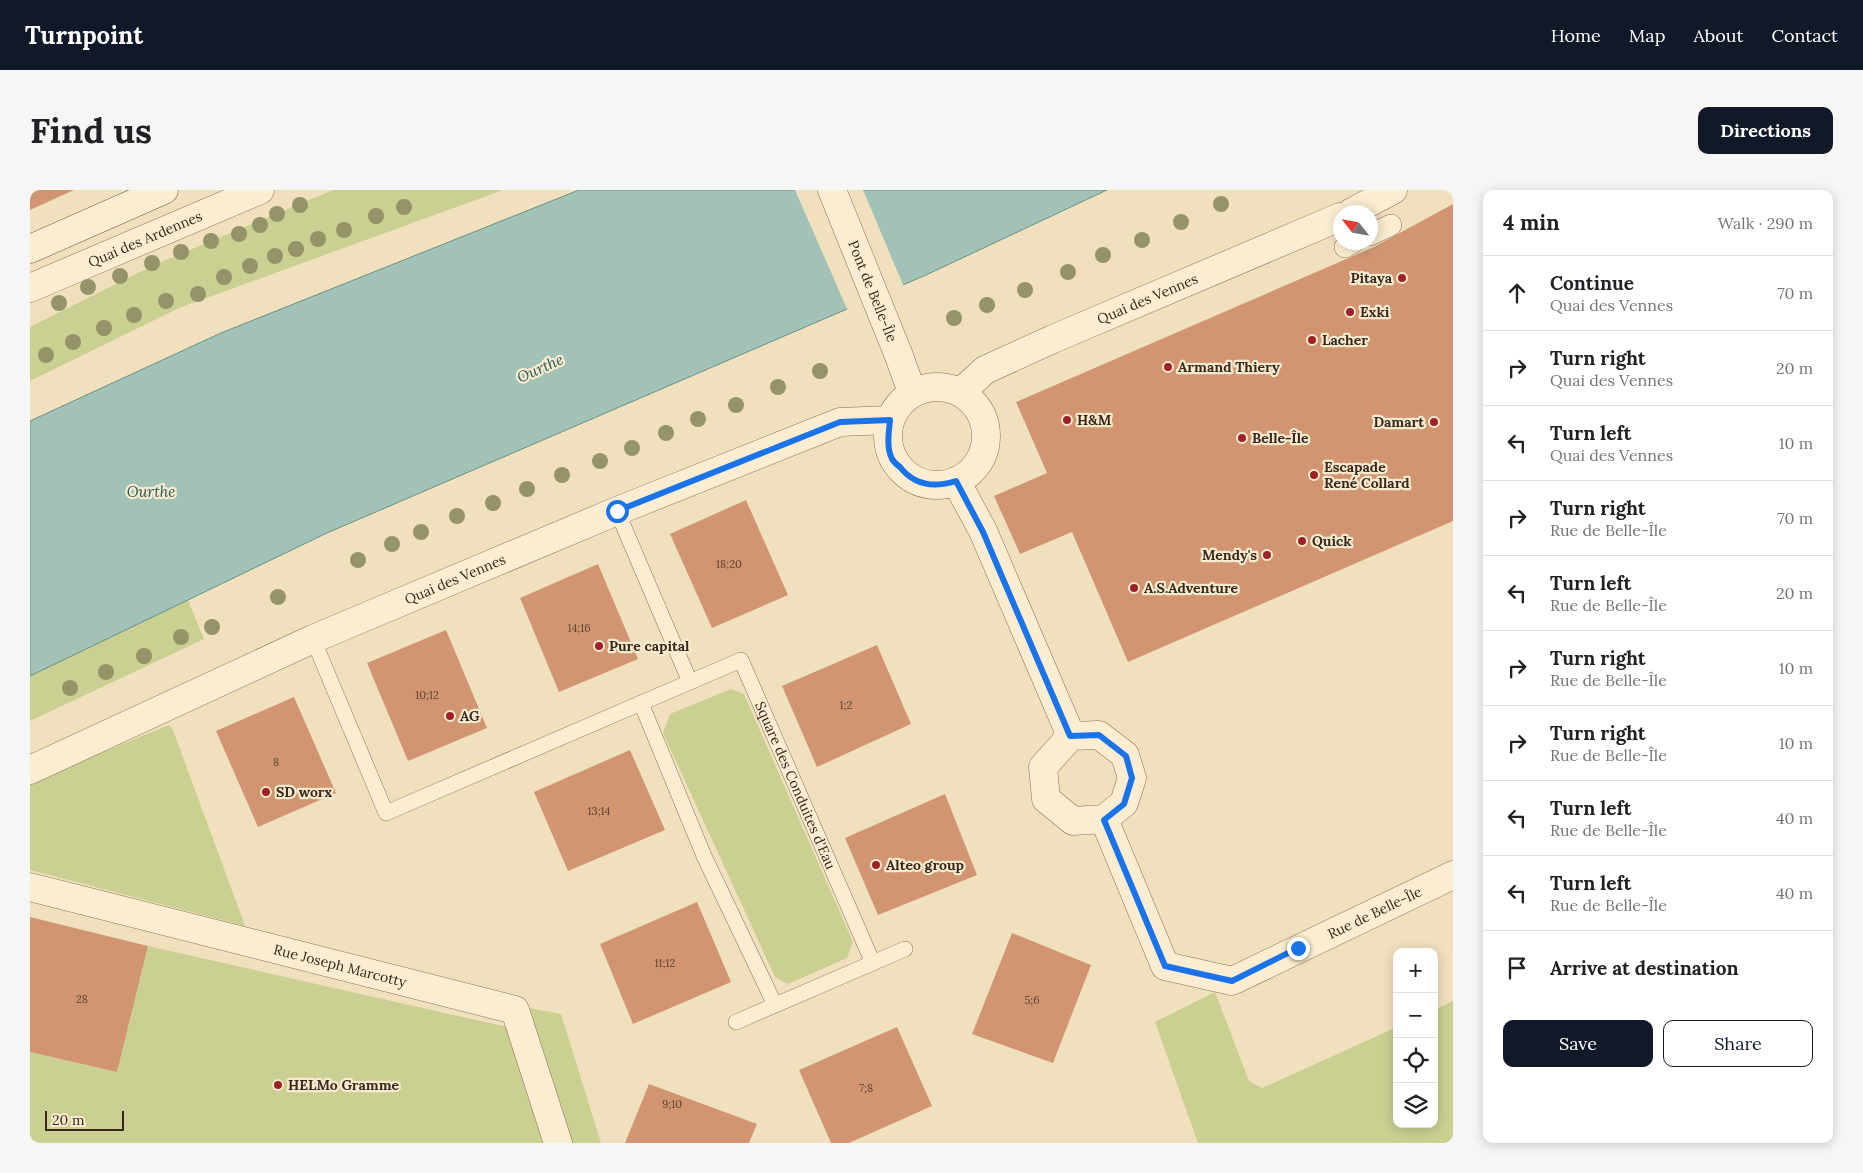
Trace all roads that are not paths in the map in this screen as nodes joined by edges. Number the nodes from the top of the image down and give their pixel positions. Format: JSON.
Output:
{"nodes":[{"id":1,"x":164,"y":190,"type":"edge"},
{"id":2,"x":260,"y":190,"type":"edge"},
{"id":3,"x":832,"y":190,"type":"edge"},
{"id":4,"x":1393,"y":190,"type":"edge"},
{"id":5,"x":1365,"y":205,"type":"edge"},
{"id":6,"x":1333,"y":221,"type":"edge"},
{"id":7,"x":1391,"y":225,"type":"dead end"},
{"id":8,"x":1378,"y":231,"type":"edge"},
{"id":9,"x":30,"y":250,"type":"edge"},
{"id":10,"x":30,"y":288,"type":"edge"},
{"id":11,"x":912,"y":392,"type":"junction"},
{"id":12,"x":961,"y":392,"type":"junction"},
{"id":13,"x":890,"y":420,"type":"junction"},
{"id":14,"x":956,"y":481,"type":"junction"},
{"id":15,"x":617,"y":511,"type":"junction"},
{"id":16,"x":313,"y":639,"type":"junction"},
{"id":17,"x":690,"y":682,"type":"junction"},
{"id":18,"x":641,"y":703,"type":"junction"},
{"id":19,"x":1070,"y":736,"type":"junction"},
{"id":20,"x":30,"y":770,"type":"edge"},
{"id":21,"x":1104,"y":820,"type":"junction"},
{"id":22,"x":1453,"y":875,"type":"edge"},
{"id":23,"x":30,"y":888,"type":"edge"},
{"id":24,"x":905,"y":949,"type":"dead end"},
{"id":25,"x":872,"y":963,"type":"junction"},
{"id":26,"x":775,"y":1005,"type":"junction"},
{"id":27,"x":736,"y":1022,"type":"dead end"},
{"id":28,"x":558,"y":1143,"type":"edge"}],
"edges":[{"from":1,"to":9,"type":"street"},
{"from":2,"to":10,"type":"street","name":"Quai des Ardennes"},
{"from":3,"to":11,"type":"street","name":"Pont de Belle-Île"},
{"from":4,"to":5,"type":"street"},
{"from":6,"to":12,"type":"street","name":"Quai des Vennes"},
{"from":7,"to":8,"type":"street"},
{"from":11,"to":12,"type":"street"},
{"from":11,"to":13,"type":"street"},
{"from":12,"to":14,"type":"street"},
{"from":13,"to":14,"type":"street"},
{"from":13,"to":15,"type":"street","name":"Quai des Vennes"},
{"from":14,"to":19,"type":"street"},
{"from":15,"to":16,"type":"street","name":"Quai des Vennes"},
{"from":15,"to":17,"type":"lane"},
{"from":16,"to":18,"type":"lane","name":"Square des Conduites d'Eau"},
{"from":16,"to":20,"type":"street","name":"Quai des Vennes"},
{"from":17,"to":18,"type":"lane","name":"Square des Conduites d'Eau"},
{"from":17,"to":25,"type":"lane","name":"Square des Conduites d'Eau"},
{"from":18,"to":26,"type":"lane"},
{"from":19,"to":21,"type":"street"},
{"from":19,"to":21,"type":"street"},
{"from":21,"to":22,"type":"street","name":"Rue de Belle-Île"},
{"from":23,"to":28,"type":"street","name":"Rue Joseph Marcotty"},
{"from":24,"to":25,"type":"lane"},
{"from":25,"to":26,"type":"lane"},
{"from":26,"to":27,"type":"lane"}]}
